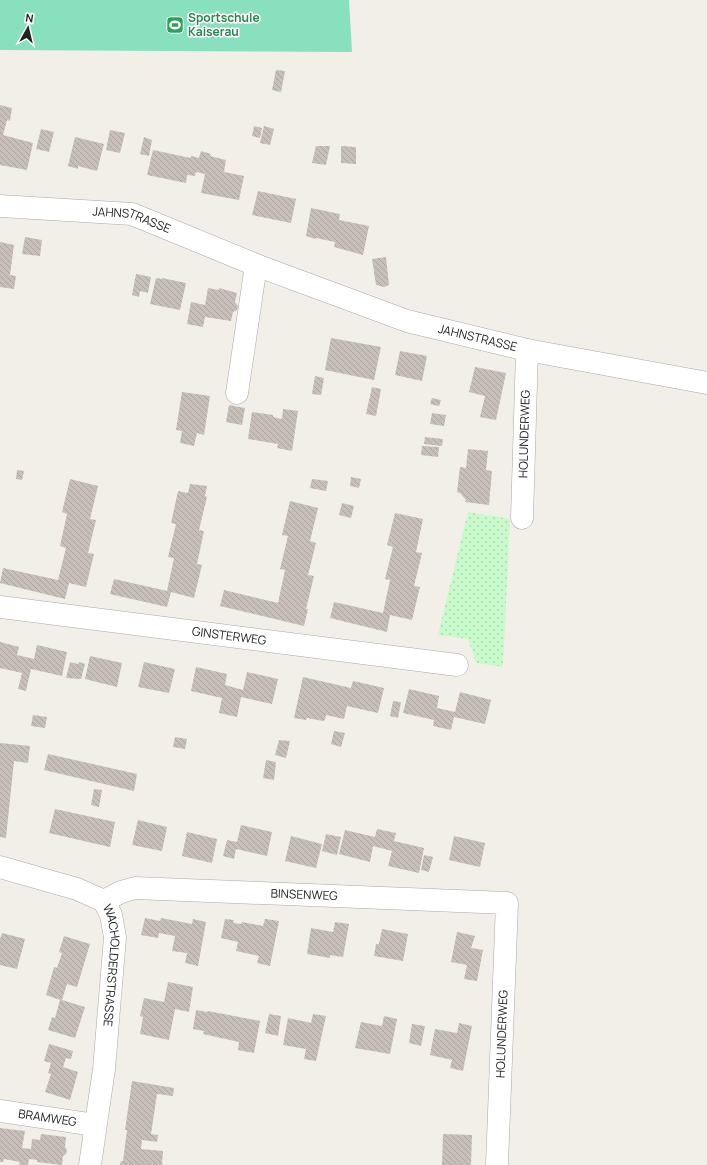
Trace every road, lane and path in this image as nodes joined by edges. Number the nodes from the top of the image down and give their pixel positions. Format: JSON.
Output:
{"nodes":[{"id":1,"x":0,"y":206,"type":"edge"},
{"id":2,"x":256,"y":265,"type":"junction"},
{"id":3,"x":527,"y":350,"type":"junction"},
{"id":4,"x":707,"y":383,"type":"edge"},
{"id":5,"x":237,"y":393,"type":"dead end"},
{"id":6,"x":522,"y":518,"type":"dead end"},
{"id":7,"x":0,"y":607,"type":"edge"},
{"id":8,"x":457,"y":665,"type":"dead end"},
{"id":9,"x":0,"y":867,"type":"edge"},
{"id":10,"x":104,"y":901,"type":"junction"},
{"id":11,"x":506,"y":903,"type":"joint"},
{"id":12,"x":0,"y":1111,"type":"edge"},
{"id":13,"x":95,"y":1125,"type":"junction"},
{"id":14,"x":90,"y":1165,"type":"edge"},
{"id":15,"x":497,"y":1165,"type":"edge"}],
"edges":[{"from":1,"to":2,"type":"street","name":"JAHNSTRASSE"},
{"from":2,"to":3,"type":"street","name":"JAHNSTRASSE"},
{"from":2,"to":5,"type":"street"},
{"from":3,"to":4,"type":"street","name":"JAHNSTRASSE"},
{"from":3,"to":6,"type":"street","name":"HOLUNDERWEG"},
{"from":7,"to":8,"type":"street","name":"GINSTERWEG"},
{"from":9,"to":10,"type":"street","name":"WACHOLDERSTRASSE"},
{"from":10,"to":11,"type":"street","name":"BINSENWEG"},
{"from":10,"to":13,"type":"street","name":"WACHOLDERSTRASSE"},
{"from":11,"to":15,"type":"street","name":"HOLUNDERWEG"},
{"from":12,"to":13,"type":"street","name":"BRAMWEG"},
{"from":13,"to":14,"type":"street","name":"WACHOLDERSTRASSE"}]}
